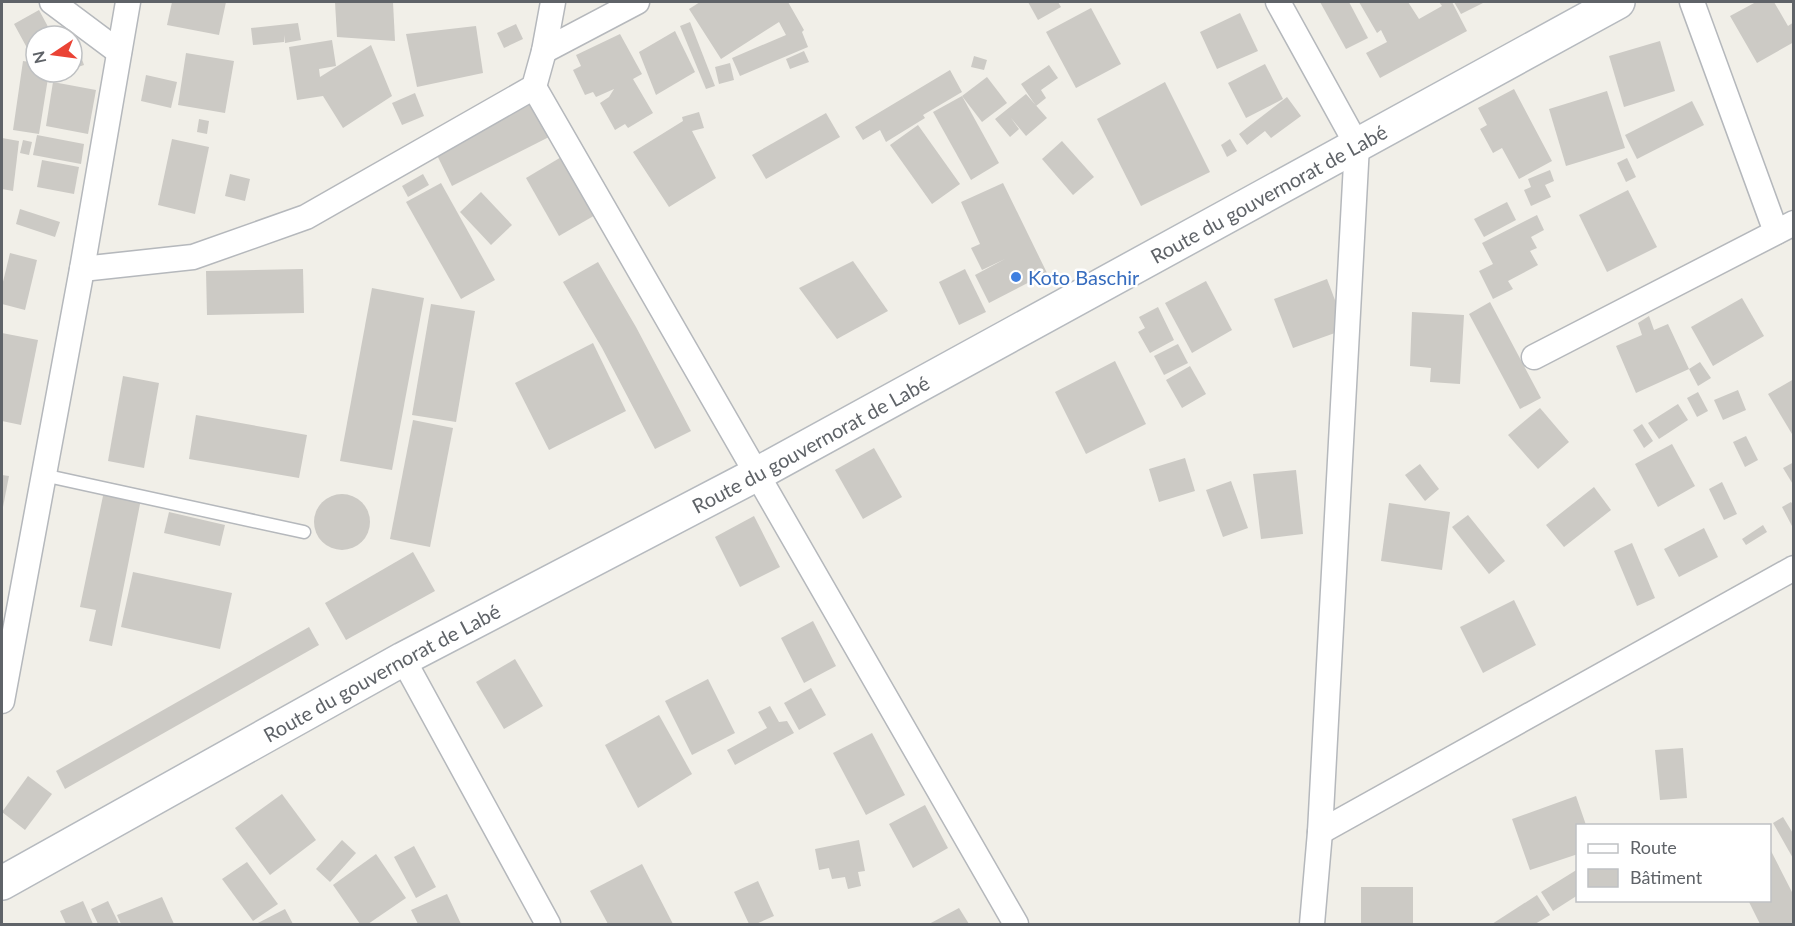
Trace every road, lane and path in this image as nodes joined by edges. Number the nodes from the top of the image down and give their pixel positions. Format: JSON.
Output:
{"nodes":[{"id":1,"x":52,"y":2,"type":"edge"},
{"id":2,"x":128,"y":2,"type":"edge"},
{"id":3,"x":553,"y":2,"type":"edge"},
{"id":4,"x":637,"y":2,"type":"edge"},
{"id":5,"x":1278,"y":2,"type":"edge"},
{"id":6,"x":1617,"y":2,"type":"edge"},
{"id":7,"x":1692,"y":2,"type":"edge"},
{"id":8,"x":544,"y":51,"type":"junction"},
{"id":9,"x":119,"y":52,"type":"junction"},
{"id":10,"x":534,"y":87,"type":"junction"},
{"id":11,"x":1357,"y":145,"type":"junction"},
{"id":12,"x":1785,"y":228,"type":"edge"},
{"id":13,"x":82,"y":269,"type":"junction"},
{"id":14,"x":1533,"y":357,"type":"dead end"},
{"id":15,"x":757,"y":474,"type":"junction"},
{"id":16,"x":43,"y":475,"type":"junction"},
{"id":17,"x":304,"y":532,"type":"dead end"},
{"id":18,"x":1794,"y":568,"type":"edge"},
{"id":19,"x":403,"y":659,"type":"junction"},
{"id":20,"x":2,"y":701,"type":"edge"},
{"id":21,"x":1320,"y":832,"type":"junction"},
{"id":22,"x":2,"y":883,"type":"edge"},
{"id":23,"x":548,"y":924,"type":"edge"},
{"id":24,"x":1016,"y":924,"type":"edge"},
{"id":25,"x":1312,"y":924,"type":"edge"}],
"edges":[{"from":1,"to":9,"type":"street"},
{"from":2,"to":9,"type":"street"},
{"from":3,"to":8,"type":"street"},
{"from":4,"to":8,"type":"street"},
{"from":5,"to":11,"type":"street"},
{"from":6,"to":11,"type":"street","name":"Route du gouvernorat de Labé"},
{"from":7,"to":12,"type":"street"},
{"from":8,"to":10,"type":"street"},
{"from":9,"to":13,"type":"street"},
{"from":10,"to":13,"type":"street"},
{"from":10,"to":15,"type":"street"},
{"from":11,"to":15,"type":"street","name":"Route du gouvernorat de Labé"},
{"from":11,"to":21,"type":"street"},
{"from":12,"to":14,"type":"street"},
{"from":13,"to":16,"type":"street"},
{"from":15,"to":19,"type":"street","name":"Route du gouvernorat de Labé"},
{"from":15,"to":24,"type":"street"},
{"from":16,"to":17,"type":"lane"},
{"from":16,"to":20,"type":"street"},
{"from":18,"to":21,"type":"street"},
{"from":19,"to":22,"type":"street","name":"Route du gouvernorat de Labé"},
{"from":19,"to":23,"type":"street"},
{"from":21,"to":25,"type":"street"}]}
